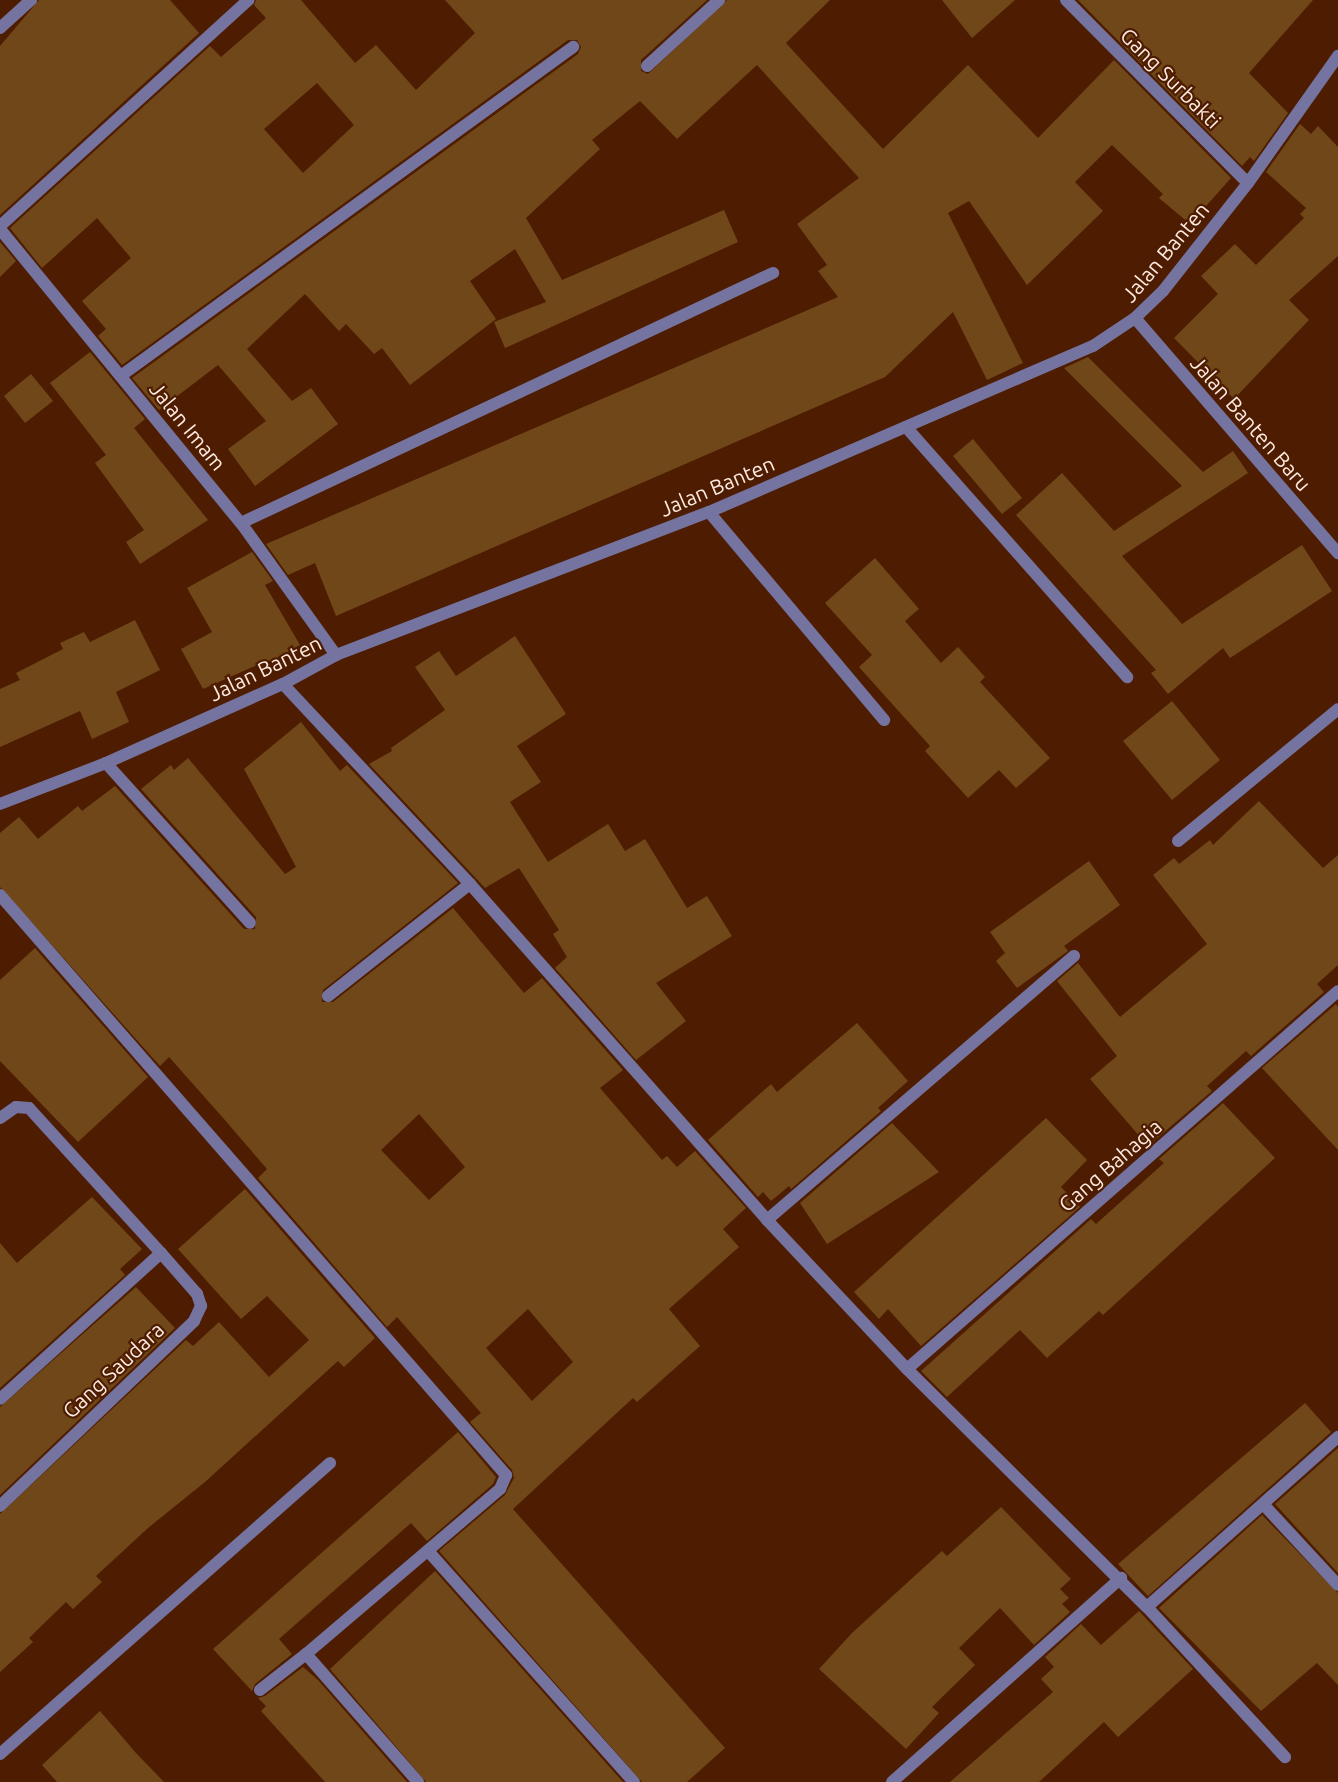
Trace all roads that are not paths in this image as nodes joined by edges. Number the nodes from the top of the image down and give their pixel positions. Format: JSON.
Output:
{"nodes":[{"id":1,"x":31,"y":0,"type":"edge"},
{"id":2,"x":248,"y":0,"type":"edge"},
{"id":3,"x":719,"y":0,"type":"edge"},
{"id":4,"x":1066,"y":0,"type":"edge"},
{"id":5,"x":0,"y":28,"type":"edge"},
{"id":6,"x":573,"y":47,"type":"dead end"},
{"id":7,"x":1338,"y":56,"type":"edge"},
{"id":8,"x":647,"y":66,"type":"dead end"},
{"id":9,"x":1334,"y":70,"type":"edge"},
{"id":10,"x":1248,"y":183,"type":"junction"},
{"id":11,"x":0,"y":227,"type":"edge"},
{"id":12,"x":773,"y":273,"type":"dead end"},
{"id":13,"x":1135,"y":318,"type":"junction"},
{"id":14,"x":122,"y":375,"type":"junction"},
{"id":15,"x":906,"y":427,"type":"junction"},
{"id":16,"x":709,"y":512,"type":"junction"},
{"id":17,"x":241,"y":523,"type":"junction"},
{"id":18,"x":1338,"y":553,"type":"edge"},
{"id":19,"x":336,"y":655,"type":"junction"},
{"id":20,"x":1127,"y":677,"type":"dead end"},
{"id":21,"x":284,"y":684,"type":"junction"},
{"id":22,"x":1338,"y":709,"type":"edge"},
{"id":23,"x":884,"y":720,"type":"dead end"},
{"id":24,"x":106,"y":763,"type":"junction"},
{"id":25,"x":0,"y":804,"type":"edge"},
{"id":26,"x":1178,"y":841,"type":"dead end"},
{"id":27,"x":470,"y":884,"type":"junction"},
{"id":28,"x":0,"y":895,"type":"edge"},
{"id":29,"x":250,"y":923,"type":"dead end"},
{"id":30,"x":1074,"y":956,"type":"dead end"},
{"id":31,"x":1338,"y":991,"type":"edge"},
{"id":32,"x":328,"y":996,"type":"dead end"},
{"id":33,"x":0,"y":1118,"type":"edge"},
{"id":34,"x":767,"y":1220,"type":"junction"},
{"id":35,"x":161,"y":1253,"type":"junction"},
{"id":36,"x":907,"y":1369,"type":"junction"},
{"id":37,"x":0,"y":1399,"type":"edge"},
{"id":38,"x":1338,"y":1437,"type":"edge"},
{"id":39,"x":330,"y":1463,"type":"dead end"},
{"id":40,"x":1263,"y":1504,"type":"junction"},
{"id":41,"x":0,"y":1506,"type":"edge"},
{"id":42,"x":429,"y":1552,"type":"junction"},
{"id":43,"x":1121,"y":1578,"type":"junction"},
{"id":44,"x":1338,"y":1585,"type":"edge"},
{"id":45,"x":1147,"y":1607,"type":"junction"},
{"id":46,"x":306,"y":1654,"type":"junction"},
{"id":47,"x":260,"y":1690,"type":"dead end"},
{"id":48,"x":0,"y":1754,"type":"edge"},
{"id":49,"x":1285,"y":1757,"type":"dead end"},
{"id":50,"x":418,"y":1782,"type":"edge"},
{"id":51,"x":634,"y":1782,"type":"edge"},
{"id":52,"x":892,"y":1782,"type":"edge"}],
"edges":[{"from":1,"to":5,"type":"street"},
{"from":2,"to":11,"type":"street"},
{"from":3,"to":8,"type":"street"},
{"from":4,"to":10,"type":"street","name":"Gang Surbakti"},
{"from":6,"to":14,"type":"street"},
{"from":7,"to":9,"type":"street","name":"Jalan Banten"},
{"from":9,"to":10,"type":"street","name":"Jalan Banten"},
{"from":10,"to":13,"type":"street","name":"Jalan Banten"},
{"from":11,"to":14,"type":"street","name":"Jalan Imam"},
{"from":12,"to":17,"type":"street"},
{"from":13,"to":15,"type":"street","name":"Jalan Banten"},
{"from":13,"to":18,"type":"street","name":"Jalan Banten Baru"},
{"from":14,"to":17,"type":"street","name":"Jalan Imam"},
{"from":15,"to":16,"type":"street","name":"Jalan Banten"},
{"from":15,"to":20,"type":"street"},
{"from":16,"to":19,"type":"street","name":"Jalan Banten"},
{"from":16,"to":23,"type":"street"},
{"from":17,"to":19,"type":"street","name":"Jalan Imam"},
{"from":19,"to":21,"type":"street","name":"Jalan Banten"},
{"from":21,"to":24,"type":"street","name":"Jalan Banten"},
{"from":21,"to":27,"type":"street"},
{"from":22,"to":26,"type":"street"},
{"from":24,"to":25,"type":"street","name":"Jalan Banten"},
{"from":24,"to":29,"type":"street"},
{"from":27,"to":32,"type":"street"},
{"from":27,"to":34,"type":"street"},
{"from":28,"to":42,"type":"street"},
{"from":30,"to":34,"type":"street"},
{"from":31,"to":36,"type":"street","name":"Gang Bahagia"},
{"from":33,"to":35,"type":"street","name":"Gang Saudara"},
{"from":34,"to":36,"type":"street"},
{"from":35,"to":37,"type":"street"},
{"from":35,"to":41,"type":"street","name":"Gang Saudara"},
{"from":36,"to":43,"type":"street"},
{"from":38,"to":40,"type":"street"},
{"from":39,"to":48,"type":"street"},
{"from":40,"to":44,"type":"street"},
{"from":40,"to":45,"type":"street"},
{"from":42,"to":46,"type":"street"},
{"from":42,"to":51,"type":"street"},
{"from":43,"to":45,"type":"street"},
{"from":43,"to":52,"type":"street"},
{"from":45,"to":49,"type":"street"},
{"from":46,"to":47,"type":"street"},
{"from":46,"to":50,"type":"street"}]}
